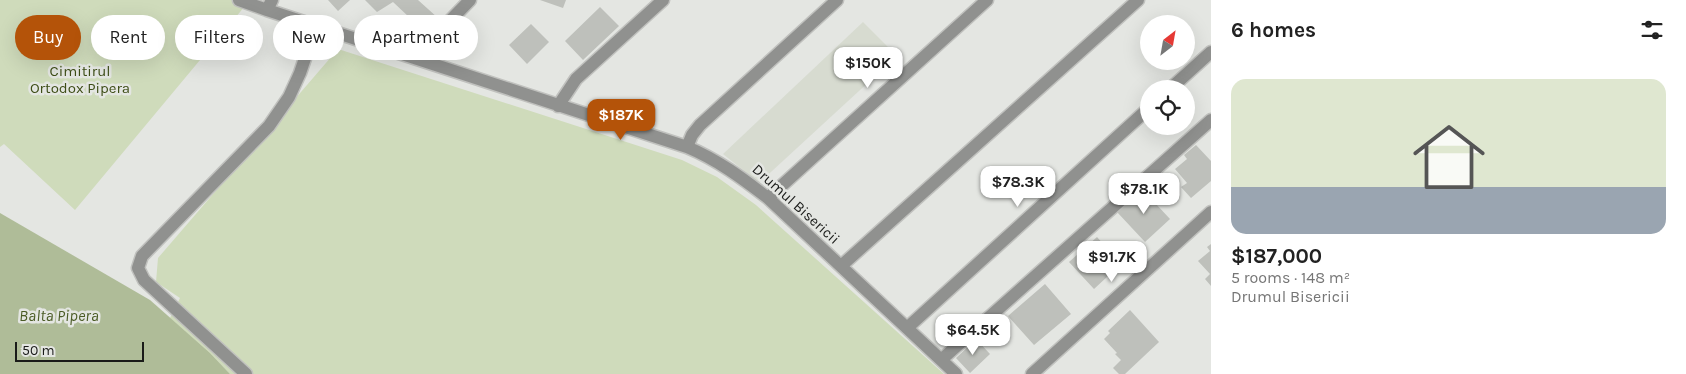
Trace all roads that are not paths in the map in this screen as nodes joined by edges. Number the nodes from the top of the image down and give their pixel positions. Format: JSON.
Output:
{"nodes":[{"id":1,"x":470,"y":0,"type":"edge"},
{"id":2,"x":663,"y":0,"type":"edge"},
{"id":3,"x":837,"y":0,"type":"edge"},
{"id":4,"x":987,"y":0,"type":"edge"},
{"id":5,"x":1138,"y":0,"type":"edge"},
{"id":6,"x":244,"y":2,"type":"edge"},
{"id":7,"x":269,"y":5,"type":"edge"},
{"id":8,"x":291,"y":15,"type":"edge"},
{"id":9,"x":456,"y":15,"type":"edge"},
{"id":10,"x":1211,"y":52,"type":"edge"},
{"id":11,"x":304,"y":60,"type":"edge"},
{"id":12,"x":420,"y":60,"type":"edge"},
{"id":13,"x":1180,"y":80,"type":"edge"},
{"id":14,"x":558,"y":106,"type":"junction"},
{"id":15,"x":1140,"y":116,"type":"edge"},
{"id":16,"x":1211,"y":120,"type":"edge"},
{"id":17,"x":687,"y":147,"type":"junction"},
{"id":18,"x":768,"y":198,"type":"junction"},
{"id":19,"x":1211,"y":212,"type":"edge"},
{"id":20,"x":841,"y":266,"type":"junction"},
{"id":21,"x":907,"y":328,"type":"junction"},
{"id":22,"x":941,"y":360,"type":"junction"},
{"id":23,"x":246,"y":374,"type":"edge"},
{"id":24,"x":956,"y":374,"type":"edge"},
{"id":25,"x":1032,"y":374,"type":"edge"}],
"edges":[{"from":1,"to":9,"type":"street"},
{"from":2,"to":14,"type":"street"},
{"from":3,"to":17,"type":"street"},
{"from":4,"to":18,"type":"street"},
{"from":5,"to":20,"type":"street"},
{"from":6,"to":7,"type":"street","name":"Drumul Bisericii"},
{"from":7,"to":8,"type":"street","name":"Drumul Bisericii"},
{"from":10,"to":13,"type":"street"},
{"from":11,"to":23,"type":"street"},
{"from":12,"to":14,"type":"street","name":"Drumul Bisericii"},
{"from":14,"to":17,"type":"street","name":"Drumul Bisericii"},
{"from":15,"to":21,"type":"street"},
{"from":16,"to":22,"type":"street"},
{"from":17,"to":18,"type":"street","name":"Drumul Bisericii"},
{"from":18,"to":20,"type":"street","name":"Drumul Bisericii"},
{"from":19,"to":25,"type":"street"},
{"from":20,"to":21,"type":"street","name":"Drumul Bisericii"},
{"from":21,"to":22,"type":"street","name":"Drumul Bisericii"},
{"from":22,"to":24,"type":"street","name":"Drumul Bisericii"}]}
